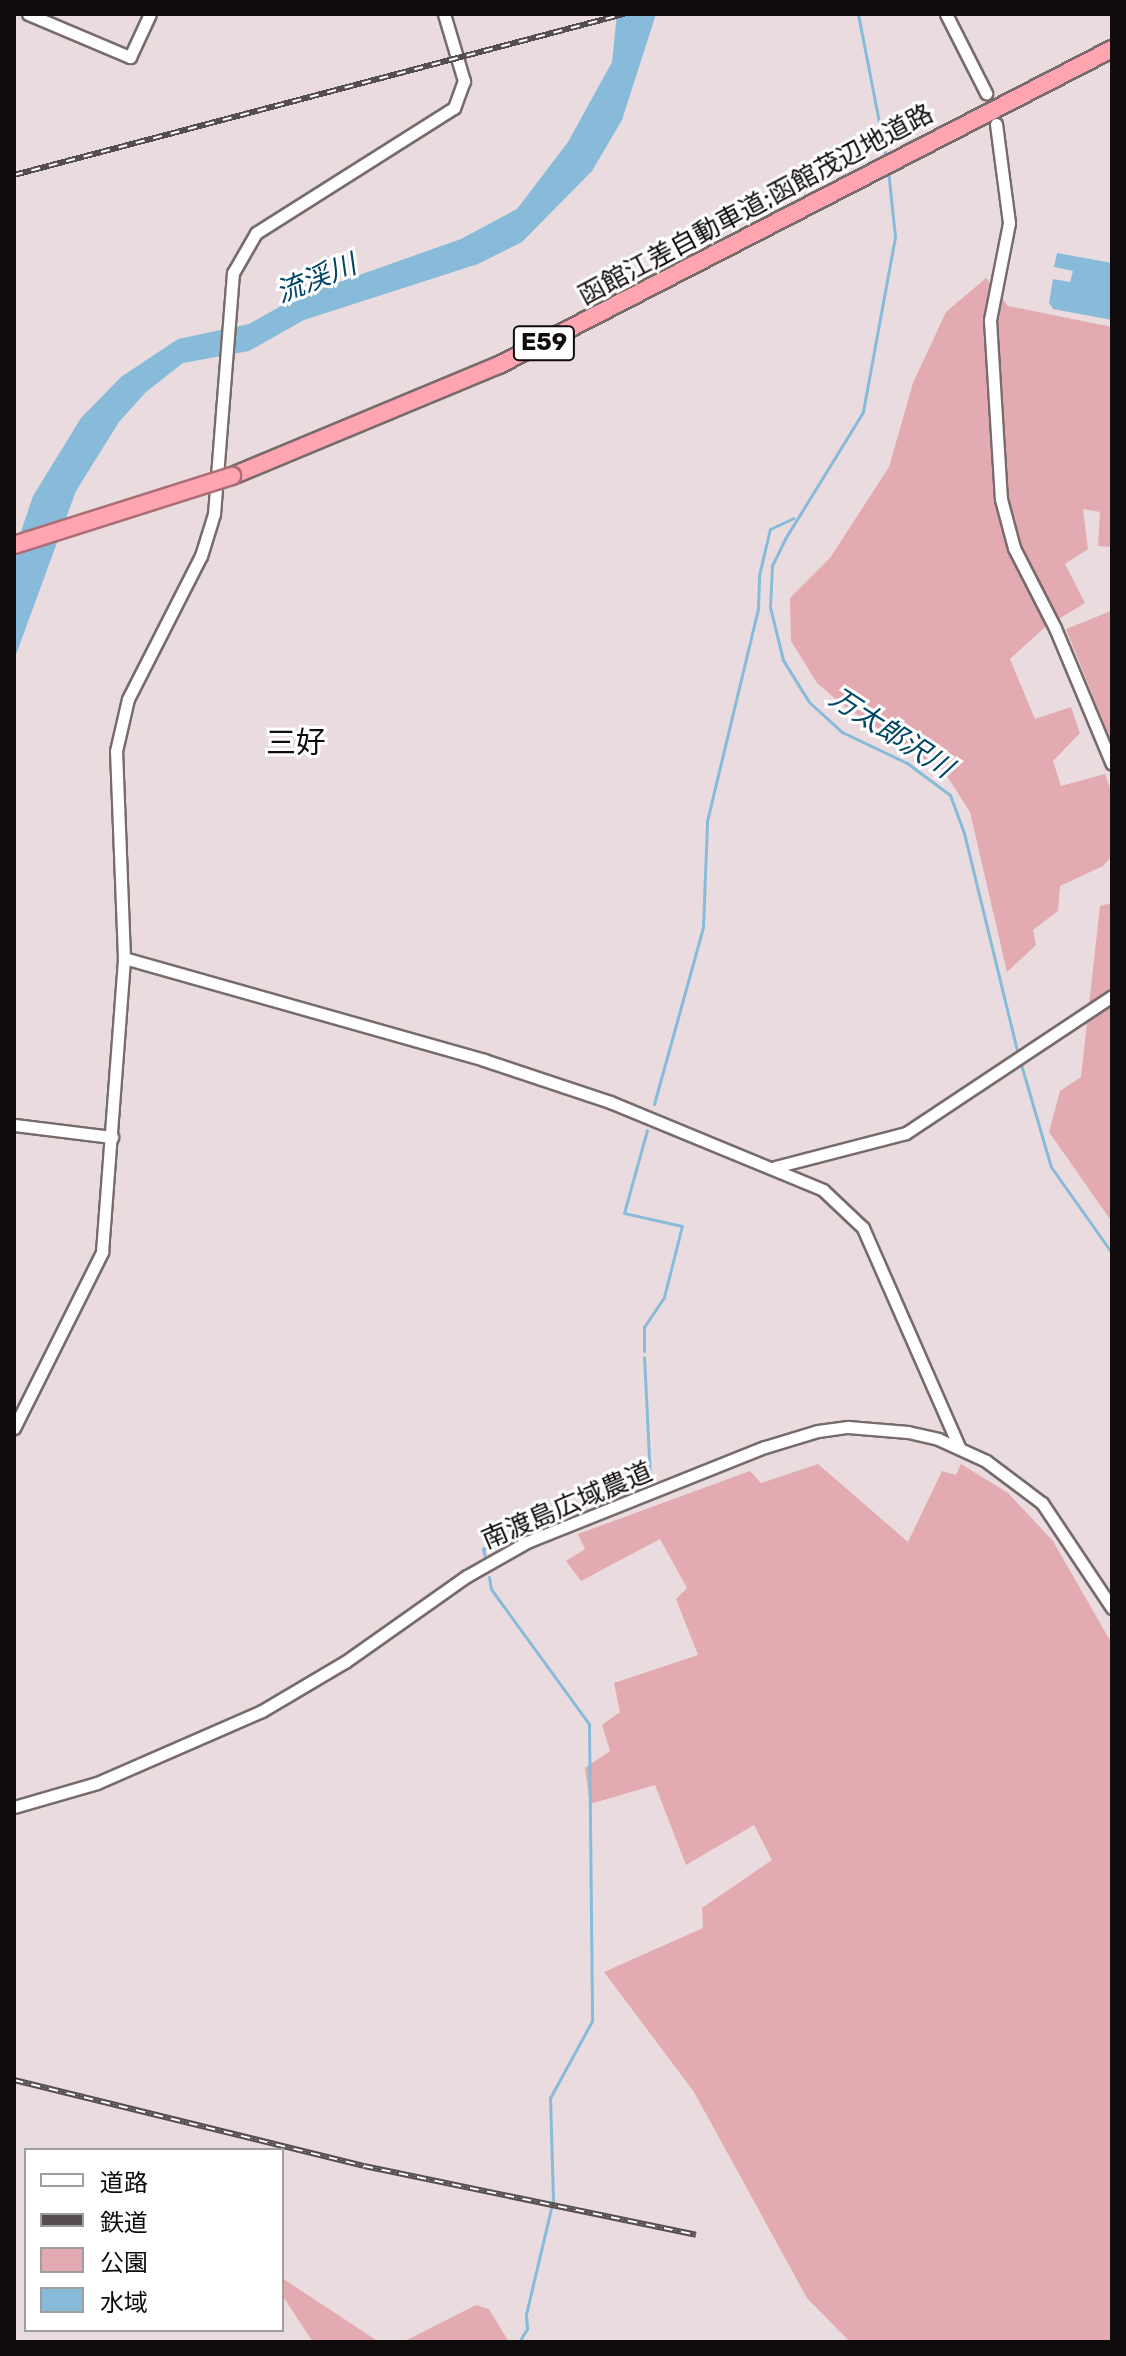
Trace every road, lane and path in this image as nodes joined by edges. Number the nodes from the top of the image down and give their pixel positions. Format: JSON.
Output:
{"nodes":[{"id":1,"x":28,"y":14,"type":"edge"},
{"id":2,"x":150,"y":14,"type":"edge"},
{"id":3,"x":444,"y":14,"type":"edge"},
{"id":4,"x":946,"y":14,"type":"edge"},
{"id":5,"x":1112,"y":47,"type":"edge"},
{"id":6,"x":986,"y":93,"type":"dead end"},
{"id":7,"x":996,"y":124,"type":"dead end"},
{"id":8,"x":14,"y":545,"type":"edge"},
{"id":9,"x":1112,"y":764,"type":"edge"},
{"id":10,"x":124,"y":958,"type":"junction"},
{"id":11,"x":1112,"y":996,"type":"edge"},
{"id":12,"x":14,"y":1125,"type":"edge"},
{"id":13,"x":112,"y":1137,"type":"junction"},
{"id":14,"x":775,"y":1167,"type":"junction"},
{"id":15,"x":14,"y":1428,"type":"edge"},
{"id":16,"x":959,"y":1447,"type":"junction"},
{"id":17,"x":1112,"y":1608,"type":"edge"},
{"id":18,"x":14,"y":1807,"type":"edge"}],
"edges":[{"from":1,"to":2,"type":"street"},
{"from":3,"to":10,"type":"street"},
{"from":4,"to":6,"type":"street"},
{"from":5,"to":8,"type":"highway","name":"函館江差自動車道;函館茂辺地道路","number":"E59","bridge":true},
{"from":7,"to":9,"type":"street"},
{"from":10,"to":13,"type":"street"},
{"from":10,"to":14,"type":"street"},
{"from":11,"to":14,"type":"street"},
{"from":12,"to":13,"type":"street"},
{"from":13,"to":15,"type":"street"},
{"from":14,"to":16,"type":"street"},
{"from":16,"to":17,"type":"street","name":"南渡島広域農道"},
{"from":16,"to":18,"type":"street","name":"南渡島広域農道"}]}
